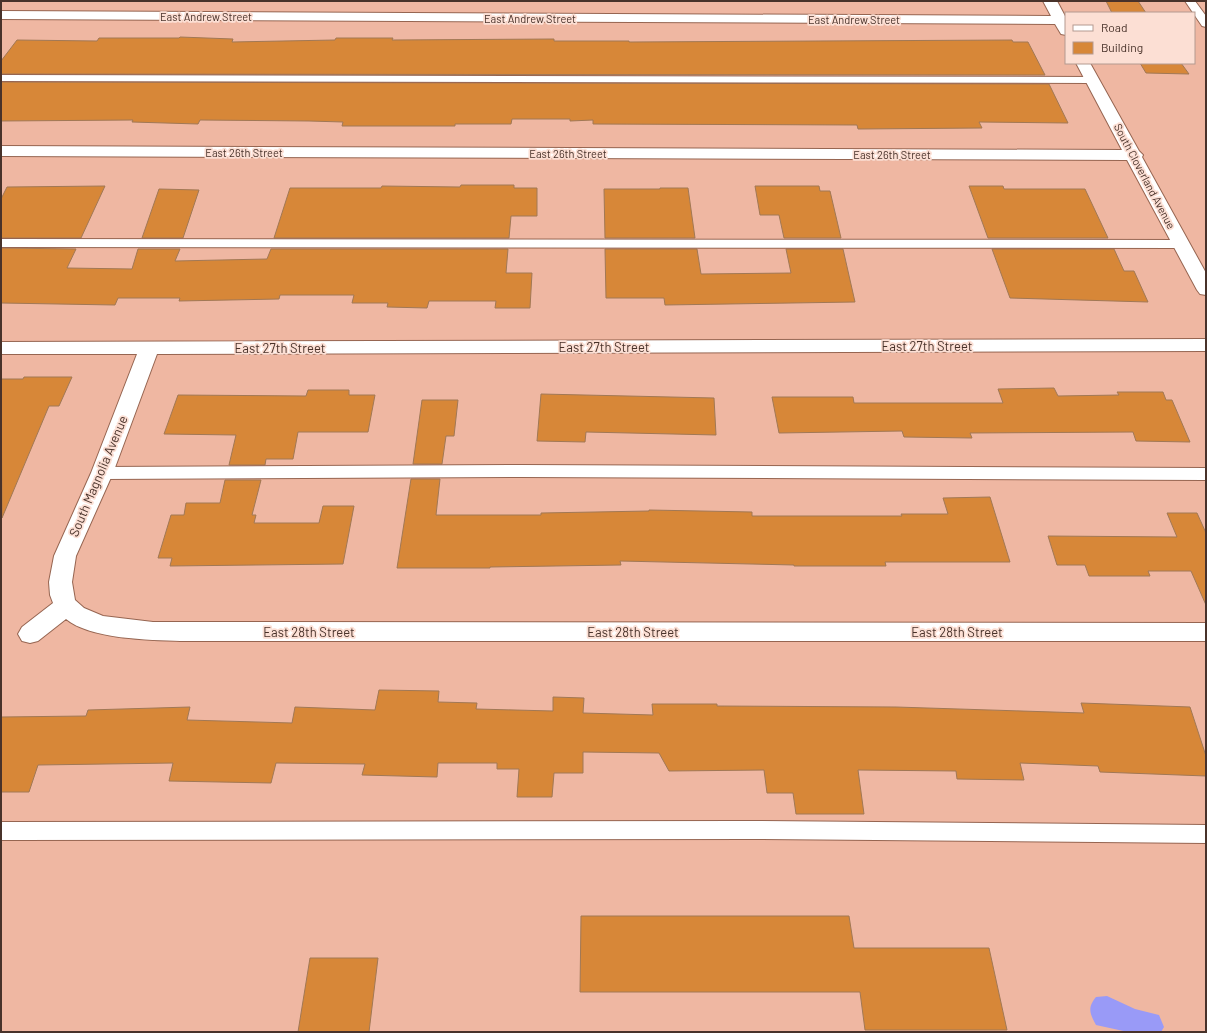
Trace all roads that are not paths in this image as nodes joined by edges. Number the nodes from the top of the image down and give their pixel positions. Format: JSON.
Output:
{"nodes":[{"id":1,"x":1050,"y":1,"type":"edge"},
{"id":2,"x":1190,"y":1,"type":"edge"},
{"id":3,"x":1,"y":15,"type":"edge"},
{"id":4,"x":1206,"y":24,"type":"edge"},
{"id":5,"x":1063,"y":26,"type":"edge"},
{"id":6,"x":1084,"y":64,"type":"edge"},
{"id":7,"x":1,"y":78,"type":"edge"},
{"id":8,"x":1092,"y":80,"type":"junction"},
{"id":9,"x":1,"y":151,"type":"edge"},
{"id":10,"x":1135,"y":156,"type":"junction"},
{"id":11,"x":1,"y":243,"type":"edge"},
{"id":12,"x":1182,"y":244,"type":"junction"},
{"id":13,"x":1206,"y":290,"type":"edge"},
{"id":14,"x":1206,"y":345,"type":"edge"},
{"id":15,"x":1,"y":348,"type":"edge"},
{"id":16,"x":149,"y":348,"type":"junction"},
{"id":17,"x":102,"y":473,"type":"junction"},
{"id":18,"x":1206,"y":474,"type":"edge"},
{"id":19,"x":66,"y":606,"type":"junction"},
{"id":20,"x":1206,"y":632,"type":"edge"},
{"id":21,"x":30,"y":634,"type":"dead end"},
{"id":22,"x":1,"y":831,"type":"edge"},
{"id":23,"x":1206,"y":834,"type":"edge"}],
"edges":[{"from":1,"to":5,"type":"street"},
{"from":2,"to":4,"type":"lane"},
{"from":3,"to":5,"type":"street","name":"East Andrew Street"},
{"from":6,"to":8,"type":"street","name":"South Cloverland Avenue"},
{"from":7,"to":8,"type":"lane"},
{"from":8,"to":10,"type":"street","name":"South Cloverland Avenue"},
{"from":9,"to":10,"type":"street","name":"East 26th Street"},
{"from":10,"to":12,"type":"street","name":"South Cloverland Avenue"},
{"from":11,"to":12,"type":"lane"},
{"from":12,"to":13,"type":"street","name":"South Cloverland Avenue"},
{"from":14,"to":16,"type":"street","name":"East 27th Street"},
{"from":15,"to":16,"type":"street","name":"East 27th Street"},
{"from":16,"to":17,"type":"street","name":"South Magnolia Avenue"},
{"from":17,"to":18,"type":"lane"},
{"from":17,"to":19,"type":"street","name":"South Magnolia Avenue"},
{"from":19,"to":20,"type":"street","name":"East 28th Street"},
{"from":19,"to":21,"type":"street"},
{"from":22,"to":23,"type":"lane"}]}
